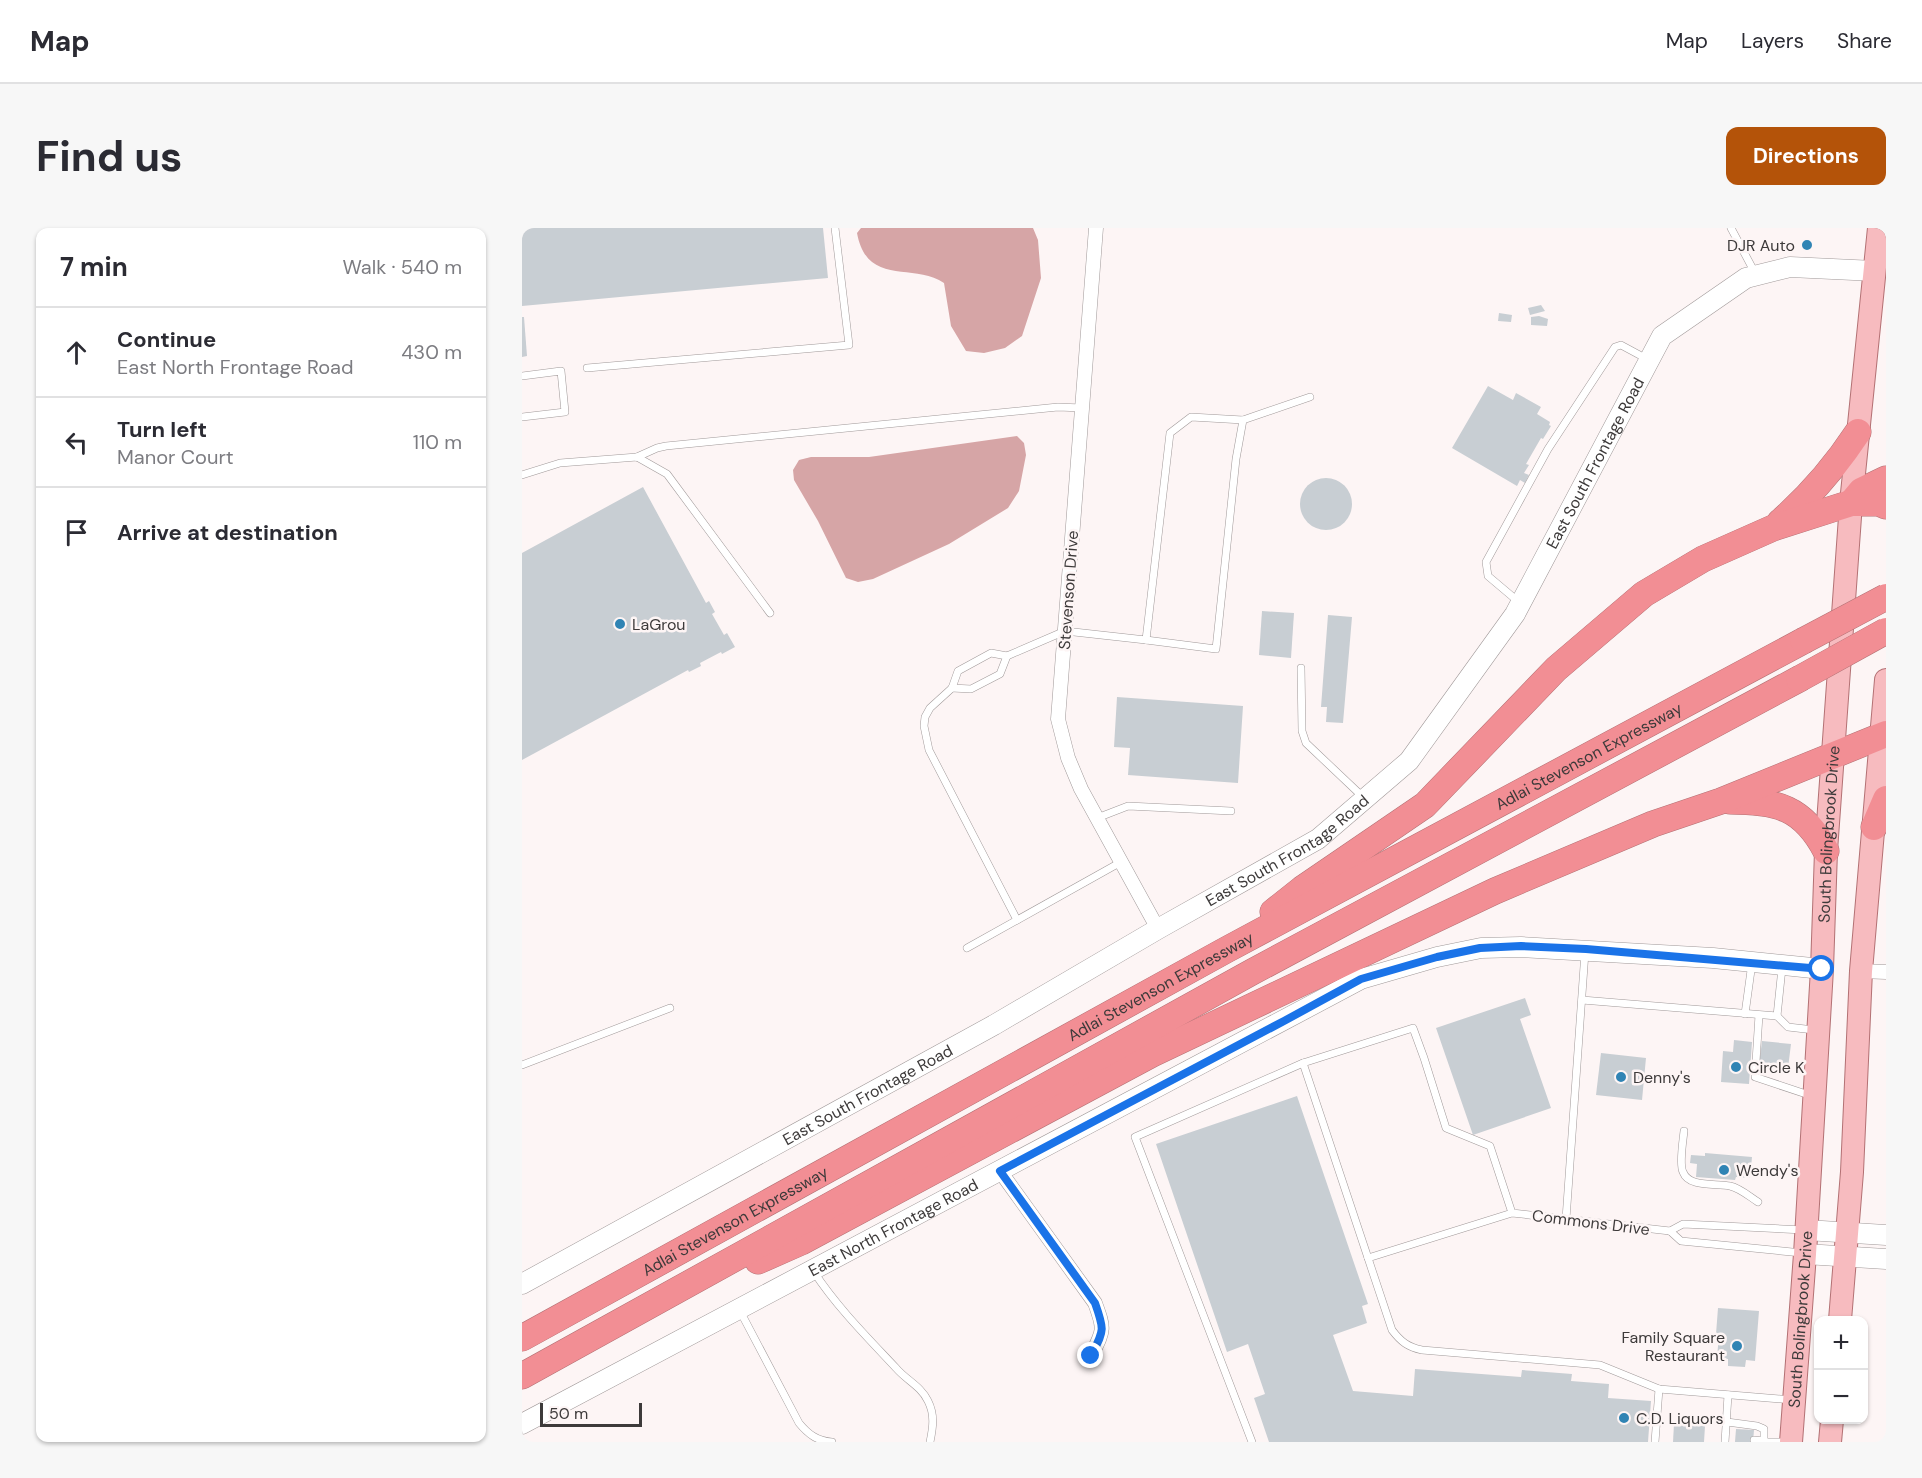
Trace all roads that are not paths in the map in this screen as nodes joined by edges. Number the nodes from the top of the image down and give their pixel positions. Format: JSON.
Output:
{"nodes":[{"id":1,"x":835,"y":228,"type":"edge"},
{"id":2,"x":1096,"y":228,"type":"edge"},
{"id":3,"x":1731,"y":228,"type":"edge"},
{"id":4,"x":1879,"y":228,"type":"edge"},
{"id":5,"x":1875,"y":271,"type":"junction"},
{"id":6,"x":1756,"y":275,"type":"junction"},
{"id":7,"x":1649,"y":360,"type":"junction"},
{"id":8,"x":587,"y":368,"type":"dead end"},
{"id":9,"x":522,"y":376,"type":"edge"},
{"id":10,"x":1310,"y":397,"type":"dead end"},
{"id":11,"x":1082,"y":408,"type":"junction"},
{"id":12,"x":522,"y":417,"type":"edge"},
{"id":13,"x":1243,"y":420,"type":"junction"},
{"id":14,"x":1858,"y":432,"type":"junction"},
{"id":15,"x":638,"y":457,"type":"junction"},
{"id":16,"x":522,"y":475,"type":"edge"},
{"id":17,"x":1886,"y":479,"type":"edge"},
{"id":18,"x":1851,"y":503,"type":"junction"},
{"id":19,"x":1886,"y":506,"type":"edge"},
{"id":20,"x":1773,"y":528,"type":"junction"},
{"id":21,"x":1886,"y":597,"type":"edge"},
{"id":22,"x":1521,"y":604,"type":"junction"},
{"id":23,"x":770,"y":613,"type":"dead end"},
{"id":24,"x":1065,"y":631,"type":"junction"},
{"id":25,"x":1886,"y":631,"type":"edge"},
{"id":26,"x":1146,"y":640,"type":"junction"},
{"id":27,"x":1007,"y":656,"type":"junction"},
{"id":28,"x":1301,"y":668,"type":"dead end"},
{"id":29,"x":1886,"y":680,"type":"edge"},
{"id":30,"x":952,"y":688,"type":"junction"},
{"id":31,"x":1884,"y":735,"type":"edge"},
{"id":32,"x":1834,"y":754,"type":"junction"},
{"id":33,"x":1365,"y":799,"type":"junction"},
{"id":34,"x":1886,"y":799,"type":"edge"},
{"id":35,"x":1721,"y":801,"type":"junction"},
{"id":36,"x":1231,"y":811,"type":"dead end"},
{"id":37,"x":1097,"y":818,"type":"junction"},
{"id":38,"x":1874,"y":827,"type":"junction"},
{"id":39,"x":1826,"y":850,"type":"junction"},
{"id":40,"x":1121,"y":862,"type":"junction"},
{"id":41,"x":1017,"y":920,"type":"junction"},
{"id":42,"x":1158,"y":929,"type":"junction"},
{"id":43,"x":967,"y":948,"type":"dead end"},
{"id":44,"x":1586,"y":949,"type":"junction"},
{"id":45,"x":1226,"y":950,"type":"junction"},
{"id":46,"x":1752,"y":962,"type":"junction"},
{"id":47,"x":1783,"y":965,"type":"junction"},
{"id":48,"x":1822,"y":969,"type":"junction"},
{"id":49,"x":1861,"y":971,"type":"junction"},
{"id":50,"x":1886,"y":972,"type":"edge"},
{"id":51,"x":1582,"y":1000,"type":"junction"},
{"id":52,"x":670,"y":1008,"type":"dead end"},
{"id":53,"x":1745,"y":1014,"type":"junction"},
{"id":54,"x":1760,"y":1015,"type":"junction"},
{"id":55,"x":1777,"y":1016,"type":"junction"},
{"id":56,"x":1818,"y":1030,"type":"junction"},
{"id":57,"x":1303,"y":1064,"type":"junction"},
{"id":58,"x":522,"y":1065,"type":"edge"},
{"id":59,"x":1814,"y":1097,"type":"junction"},
{"id":60,"x":1684,"y":1131,"type":"dead end"},
{"id":61,"x":1000,"y":1171,"type":"junction"},
{"id":62,"x":1758,"y":1202,"type":"dead end"},
{"id":63,"x":1512,"y":1213,"type":"junction"},
{"id":64,"x":1566,"y":1219,"type":"junction"},
{"id":65,"x":1806,"y":1230,"type":"junction"},
{"id":66,"x":1670,"y":1231,"type":"junction"},
{"id":67,"x":1847,"y":1232,"type":"junction"},
{"id":68,"x":1886,"y":1235,"type":"edge"},
{"id":69,"x":1805,"y":1254,"type":"junction"},
{"id":70,"x":1845,"y":1257,"type":"junction"},
{"id":71,"x":1368,"y":1258,"type":"junction"},
{"id":72,"x":1886,"y":1259,"type":"edge"},
{"id":73,"x":813,"y":1270,"type":"junction"},
{"id":74,"x":522,"y":1284,"type":"edge"},
{"id":75,"x":738,"y":1308,"type":"junction"},
{"id":76,"x":1840,"y":1316,"type":"edge"},
{"id":77,"x":620,"y":1320,"type":"junction"},
{"id":78,"x":522,"y":1338,"type":"edge"},
{"id":79,"x":1091,"y":1356,"type":"dead end"},
{"id":80,"x":522,"y":1376,"type":"edge"},
{"id":81,"x":1659,"y":1389,"type":"junction"},
{"id":82,"x":1728,"y":1395,"type":"junction"},
{"id":83,"x":1794,"y":1400,"type":"junction"},
{"id":84,"x":1726,"y":1422,"type":"junction"},
{"id":85,"x":522,"y":1424,"type":"edge"},
{"id":86,"x":1832,"y":1424,"type":"edge"},
{"id":87,"x":1736,"y":1439,"type":"dead end"},
{"id":88,"x":1725,"y":1440,"type":"edge"},
{"id":89,"x":1754,"y":1440,"type":"dead end"},
{"id":90,"x":1764,"y":1441,"type":"edge"},
{"id":91,"x":823,"y":1442,"type":"edge"},
{"id":92,"x":832,"y":1442,"type":"edge"},
{"id":93,"x":930,"y":1442,"type":"edge"},
{"id":94,"x":1252,"y":1442,"type":"edge"},
{"id":95,"x":1655,"y":1442,"type":"edge"},
{"id":96,"x":1791,"y":1442,"type":"edge"},
{"id":97,"x":1830,"y":1442,"type":"edge"}],
"edges":[{"from":1,"to":8,"type":"lane"},
{"from":2,"to":11,"type":"street","name":"Stevenson Drive"},
{"from":3,"to":6,"type":"lane"},
{"from":4,"to":5,"type":"main road","name":"South Bolingbrook Drive"},
{"from":5,"to":6,"type":"street","name":"East South Frontage Road"},
{"from":5,"to":14,"type":"main road","name":"South Bolingbrook Drive"},
{"from":6,"to":7,"type":"street","name":"East South Frontage Road"},
{"from":7,"to":22,"type":"street","name":"East South Frontage Road"},
{"from":7,"to":22,"type":"lane"},
{"from":9,"to":12,"type":"lane"},
{"from":10,"to":13,"type":"lane"},
{"from":11,"to":15,"type":"lane"},
{"from":11,"to":24,"type":"street","name":"Stevenson Drive"},
{"from":13,"to":26,"type":"lane"},
{"from":13,"to":26,"type":"lane"},
{"from":14,"to":18,"type":"main road","name":"South Bolingbrook Drive"},
{"from":14,"to":20,"type":"highway"},
{"from":15,"to":16,"type":"lane"},
{"from":15,"to":23,"type":"lane"},
{"from":17,"to":18,"type":"highway"},
{"from":18,"to":19,"type":"highway"},
{"from":18,"to":20,"type":"highway"},
{"from":18,"to":32,"type":"main road","name":"South Bolingbrook Drive"},
{"from":20,"to":45,"type":"highway"},
{"from":21,"to":45,"type":"highway","name":"Adlai Stevenson Expressway","bridge":true},
{"from":22,"to":33,"type":"street","name":"East South Frontage Road"},
{"from":24,"to":26,"type":"lane"},
{"from":24,"to":27,"type":"lane"},
{"from":24,"to":37,"type":"street","name":"Stevenson Drive"},
{"from":25,"to":77,"type":"highway","name":"Adlai Stevenson Expressway","bridge":true},
{"from":27,"to":30,"type":"lane"},
{"from":27,"to":30,"type":"lane"},
{"from":28,"to":33,"type":"lane"},
{"from":29,"to":31,"type":"main road"},
{"from":30,"to":41,"type":"lane"},
{"from":31,"to":32,"type":"highway"},
{"from":31,"to":38,"type":"main road"},
{"from":32,"to":35,"type":"highway"},
{"from":32,"to":39,"type":"main road","name":"South Bolingbrook Drive"},
{"from":33,"to":42,"type":"street","name":"East South Frontage Road"},
{"from":34,"to":38,"type":"highway"},
{"from":35,"to":39,"type":"highway"},
{"from":35,"to":77,"type":"highway"},
{"from":36,"to":37,"type":"lane"},
{"from":37,"to":40,"type":"street","name":"Stevenson Drive"},
{"from":38,"to":49,"type":"main road"},
{"from":39,"to":48,"type":"main road","name":"South Bolingbrook Drive"},
{"from":40,"to":41,"type":"lane"},
{"from":40,"to":42,"type":"street","name":"Stevenson Drive"},
{"from":41,"to":43,"type":"lane"},
{"from":42,"to":74,"type":"street","name":"East South Frontage Road"},
{"from":44,"to":46,"type":"street","name":"East North Frontage Road"},
{"from":44,"to":51,"type":"lane"},
{"from":44,"to":61,"type":"street","name":"East North Frontage Road"},
{"from":45,"to":78,"type":"highway","name":"Adlai Stevenson Expressway"},
{"from":46,"to":47,"type":"street","name":"East North Frontage Road"},
{"from":46,"to":53,"type":"lane"},
{"from":47,"to":48,"type":"street","name":"East North Frontage Road"},
{"from":47,"to":55,"type":"lane"},
{"from":48,"to":56,"type":"main road","name":"South Bolingbrook Drive"},
{"from":49,"to":50,"type":"street"},
{"from":49,"to":67,"type":"main road"},
{"from":51,"to":53,"type":"lane"},
{"from":51,"to":64,"type":"lane"},
{"from":52,"to":58,"type":"lane"},
{"from":53,"to":54,"type":"lane"},
{"from":54,"to":55,"type":"lane"},
{"from":54,"to":59,"type":"lane"},
{"from":55,"to":56,"type":"lane"},
{"from":56,"to":59,"type":"main road","name":"South Bolingbrook Drive"},
{"from":57,"to":63,"type":"lane"},
{"from":57,"to":71,"type":"lane"},
{"from":57,"to":94,"type":"lane"},
{"from":59,"to":65,"type":"main road","name":"South Bolingbrook Drive"},
{"from":60,"to":62,"type":"lane"},
{"from":61,"to":73,"type":"street","name":"East North Frontage Road"},
{"from":61,"to":79,"type":"street"},
{"from":63,"to":64,"type":"lane","name":"Commons Drive"},
{"from":63,"to":71,"type":"lane"},
{"from":64,"to":66,"type":"lane","name":"Commons Drive"},
{"from":65,"to":66,"type":"lane","name":"Commons Drive"},
{"from":65,"to":67,"type":"street"},
{"from":65,"to":69,"type":"main road","name":"South Bolingbrook Drive"},
{"from":66,"to":69,"type":"lane","name":"Commons Drive"},
{"from":67,"to":68,"type":"street"},
{"from":67,"to":70,"type":"main road"},
{"from":69,"to":70,"type":"street"},
{"from":69,"to":83,"type":"main road","name":"South Bolingbrook Drive"},
{"from":70,"to":72,"type":"street"},
{"from":70,"to":76,"type":"main road"},
{"from":71,"to":81,"type":"lane"},
{"from":73,"to":75,"type":"street","name":"East North Frontage Road"},
{"from":73,"to":93,"type":"lane"},
{"from":75,"to":85,"type":"street","name":"East North Frontage Road"},
{"from":75,"to":91,"type":"lane"},
{"from":77,"to":80,"type":"highway","name":"Adlai Stevenson Expressway"},
{"from":81,"to":82,"type":"lane"},
{"from":81,"to":95,"type":"lane"},
{"from":82,"to":83,"type":"lane"},
{"from":82,"to":84,"type":"lane"},
{"from":83,"to":96,"type":"main road","name":"South Bolingbrook Drive"},
{"from":84,"to":88,"type":"lane"},
{"from":84,"to":90,"type":"lane"},
{"from":86,"to":97,"type":"main road"},
{"from":87,"to":88,"type":"lane"},
{"from":89,"to":90,"type":"lane"},
{"from":90,"to":96,"type":"lane"},
{"from":91,"to":92,"type":"lane"}]}
